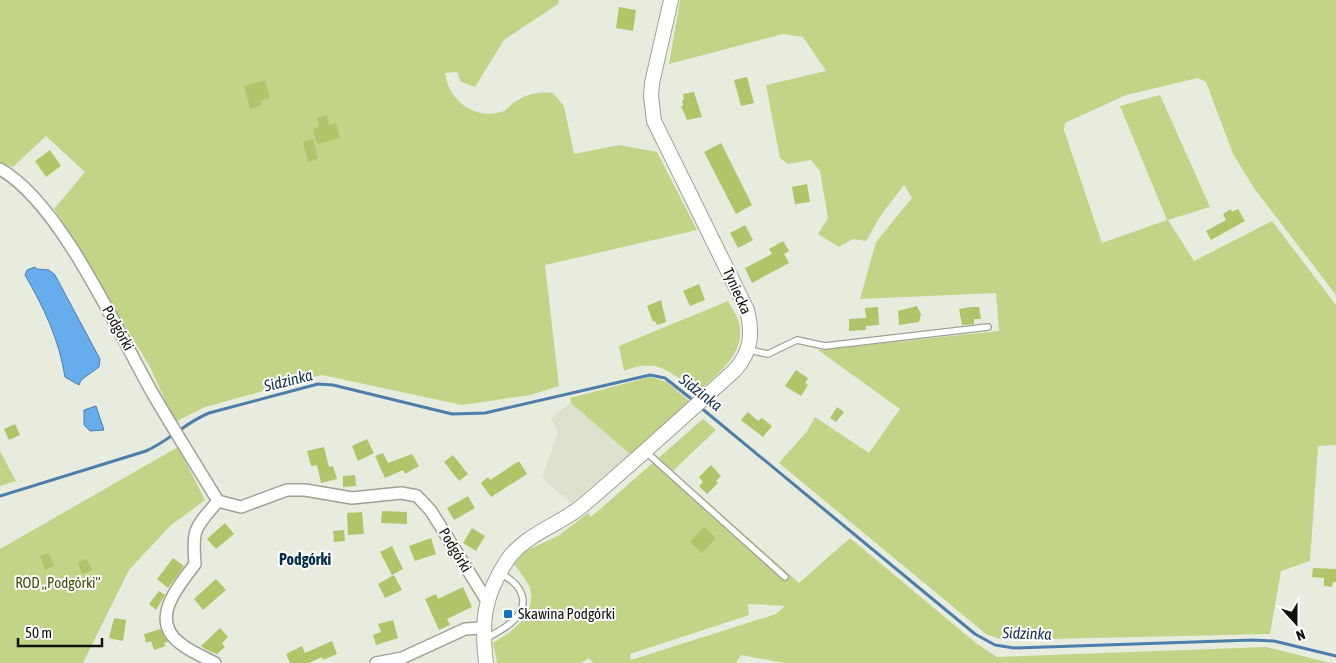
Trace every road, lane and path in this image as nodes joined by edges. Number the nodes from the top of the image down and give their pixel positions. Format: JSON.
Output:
{"nodes":[{"id":1,"x":671,"y":0,"type":"edge"},
{"id":2,"x":0,"y":169,"type":"edge"},
{"id":3,"x":988,"y":327,"type":"dead end"},
{"id":4,"x":748,"y":350,"type":"junction"},
{"id":5,"x":643,"y":450,"type":"junction"},
{"id":6,"x":218,"y":501,"type":"junction"},
{"id":7,"x":499,"y":574,"type":"junction"},
{"id":8,"x":785,"y":577,"type":"dead end"},
{"id":9,"x":487,"y":601,"type":"junction"},
{"id":10,"x":483,"y":634,"type":"junction"},
{"id":11,"x":215,"y":663,"type":"edge"},
{"id":12,"x":376,"y":663,"type":"edge"},
{"id":13,"x":486,"y":663,"type":"edge"}],
"edges":[{"from":1,"to":4,"type":"street","name":"Tyniecka"},
{"from":2,"to":6,"type":"street","name":"Podgórki"},
{"from":3,"to":4,"type":"lane"},
{"from":4,"to":5,"type":"street","name":"Tyniecka"},
{"from":5,"to":7,"type":"street","name":"Tyniecka"},
{"from":5,"to":8,"type":"lane"},
{"from":6,"to":9,"type":"street","name":"Podgórki"},
{"from":6,"to":11,"type":"street"},
{"from":7,"to":9,"type":"street","name":"Tyniecka"},
{"from":7,"to":10,"type":"lane"},
{"from":9,"to":10,"type":"street","name":"Tyniecka"},
{"from":10,"to":12,"type":"street"},
{"from":10,"to":13,"type":"street","name":"Tyniecka"}]}
